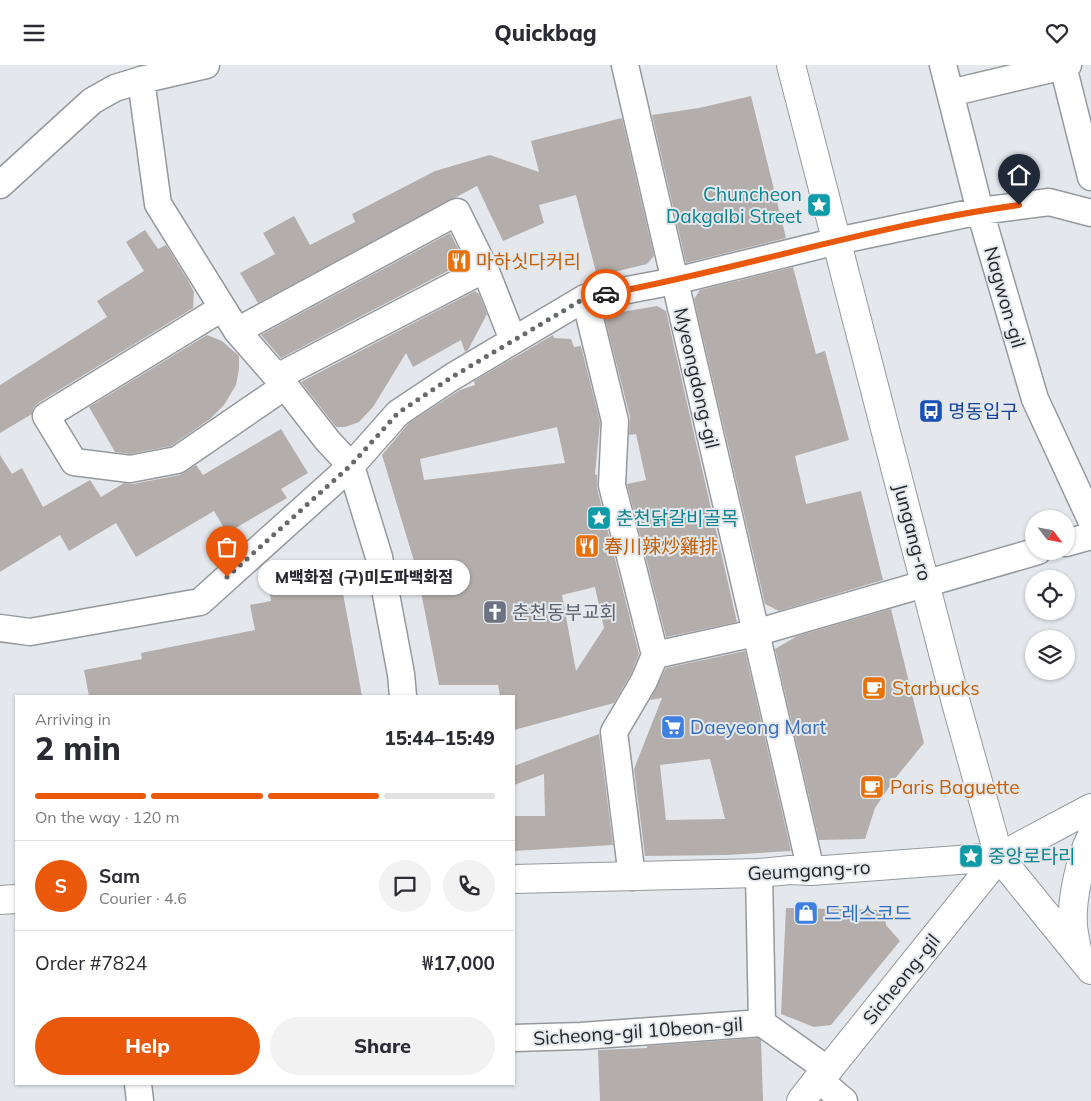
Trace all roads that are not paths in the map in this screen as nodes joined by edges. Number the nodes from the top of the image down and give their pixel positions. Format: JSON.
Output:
{"nodes":[{"id":1,"x":206,"y":65,"type":"edge"},
{"id":2,"x":624,"y":65,"type":"edge"},
{"id":3,"x":791,"y":65,"type":"edge"},
{"id":4,"x":943,"y":65,"type":"edge"},
{"id":5,"x":1065,"y":66,"type":"edge"},
{"id":6,"x":141,"y":80,"type":"junction"},
{"id":7,"x":950,"y":93,"type":"junction"},
{"id":8,"x":1091,"y":177,"type":"edge"},
{"id":9,"x":0,"y":185,"type":"edge"},
{"id":10,"x":980,"y":211,"type":"junction"},
{"id":11,"x":1091,"y":213,"type":"edge"},
{"id":12,"x":837,"y":241,"type":"junction"},
{"id":13,"x":485,"y":269,"type":"junction"},
{"id":14,"x":675,"y":281,"type":"junction"},
{"id":15,"x":585,"y":298,"type":"junction"},
{"id":16,"x":222,"y":308,"type":"junction"},
{"id":17,"x":237,"y":331,"type":"junction"},
{"id":18,"x":513,"y":340,"type":"junction"},
{"id":19,"x":281,"y":381,"type":"junction"},
{"id":20,"x":351,"y":465,"type":"junction"},
{"id":21,"x":1091,"y":520,"type":"edge"},
{"id":22,"x":1091,"y":535,"type":"edge"},
{"id":23,"x":1075,"y":540,"type":"edge"},
{"id":24,"x":1025,"y":555,"type":"edge"},
{"id":25,"x":927,"y":584,"type":"junction"},
{"id":26,"x":0,"y":629,"type":"edge"},
{"id":27,"x":755,"y":633,"type":"junction"},
{"id":28,"x":655,"y":655,"type":"junction"},
{"id":29,"x":403,"y":695,"type":"edge"},
{"id":30,"x":1091,"y":808,"type":"edge"},
{"id":31,"x":1091,"y":837,"type":"edge"},
{"id":32,"x":999,"y":857,"type":"junction"},
{"id":33,"x":811,"y":871,"type":"junction"},
{"id":34,"x":759,"y":873,"type":"junction"},
{"id":35,"x":632,"y":877,"type":"junction"},
{"id":36,"x":515,"y":879,"type":"edge"},
{"id":37,"x":15,"y":899,"type":"edge"},
{"id":38,"x":0,"y":900,"type":"edge"},
{"id":39,"x":1085,"y":962,"type":"edge"},
{"id":40,"x":762,"y":1023,"type":"junction"},
{"id":41,"x":515,"y":1038,"type":"edge"},
{"id":42,"x":823,"y":1074,"type":"junction"},
{"id":43,"x":138,"y":1085,"type":"edge"},
{"id":44,"x":140,"y":1101,"type":"edge"},
{"id":45,"x":801,"y":1101,"type":"edge"},
{"id":46,"x":844,"y":1101,"type":"edge"}],
"edges":[{"from":1,"to":6,"type":"street"},
{"from":2,"to":14,"type":"street","name":"Myeongdong-gil"},
{"from":3,"to":12,"type":"street","name":"Jungang-ro"},
{"from":4,"to":7,"type":"street","name":"Nagwon-gil"},
{"from":5,"to":7,"type":"street"},
{"from":5,"to":8,"type":"street"},
{"from":6,"to":9,"type":"street"},
{"from":6,"to":16,"type":"street"},
{"from":7,"to":10,"type":"street","name":"Nagwon-gil"},
{"from":10,"to":11,"type":"street"},
{"from":10,"to":12,"type":"street"},
{"from":10,"to":21,"type":"street","name":"Nagwon-gil"},
{"from":12,"to":14,"type":"street"},
{"from":12,"to":25,"type":"street","name":"Jungang-ro"},
{"from":13,"to":17,"type":"street"},
{"from":13,"to":18,"type":"street"},
{"from":13,"to":19,"type":"street"},
{"from":14,"to":15,"type":"street"},
{"from":14,"to":27,"type":"street","name":"Myeongdong-gil"},
{"from":15,"to":18,"type":"street"},
{"from":15,"to":28,"type":"street"},
{"from":16,"to":17,"type":"street"},
{"from":16,"to":19,"type":"street"},
{"from":17,"to":19,"type":"street"},
{"from":18,"to":20,"type":"street"},
{"from":19,"to":20,"type":"street"},
{"from":20,"to":26,"type":"street"},
{"from":20,"to":29,"type":"street"},
{"from":22,"to":23,"type":"street"},
{"from":24,"to":25,"type":"street"},
{"from":25,"to":27,"type":"street"},
{"from":25,"to":32,"type":"street","name":"Jungang-ro"},
{"from":27,"to":28,"type":"street"},
{"from":27,"to":33,"type":"street","name":"Myeongdong-gil"},
{"from":28,"to":35,"type":"street"},
{"from":30,"to":32,"type":"street","name":"Geumgang-ro"},
{"from":31,"to":39,"type":"street"},
{"from":32,"to":33,"type":"street","name":"Geumgang-ro"},
{"from":32,"to":39,"type":"street","name":"Jungang-ro"},
{"from":32,"to":42,"type":"street","name":"Sicheong-gil"},
{"from":33,"to":34,"type":"street","name":"Geumgang-ro"},
{"from":34,"to":35,"type":"street","name":"Geumgang-ro"},
{"from":34,"to":40,"type":"street","name":"Sicheong-gil 10beon-gil"},
{"from":35,"to":36,"type":"street","name":"Geumgang-ro"},
{"from":37,"to":38,"type":"street"},
{"from":40,"to":41,"type":"street","name":"Sicheong-gil 10beon-gil"},
{"from":40,"to":42,"type":"street","name":"Sicheong-gil 10beon-gil"},
{"from":42,"to":45,"type":"street","name":"Sicheong-gil"},
{"from":42,"to":46,"type":"street","name":"Sicheong-gil 10beon-gil"},
{"from":43,"to":44,"type":"street"}]}
